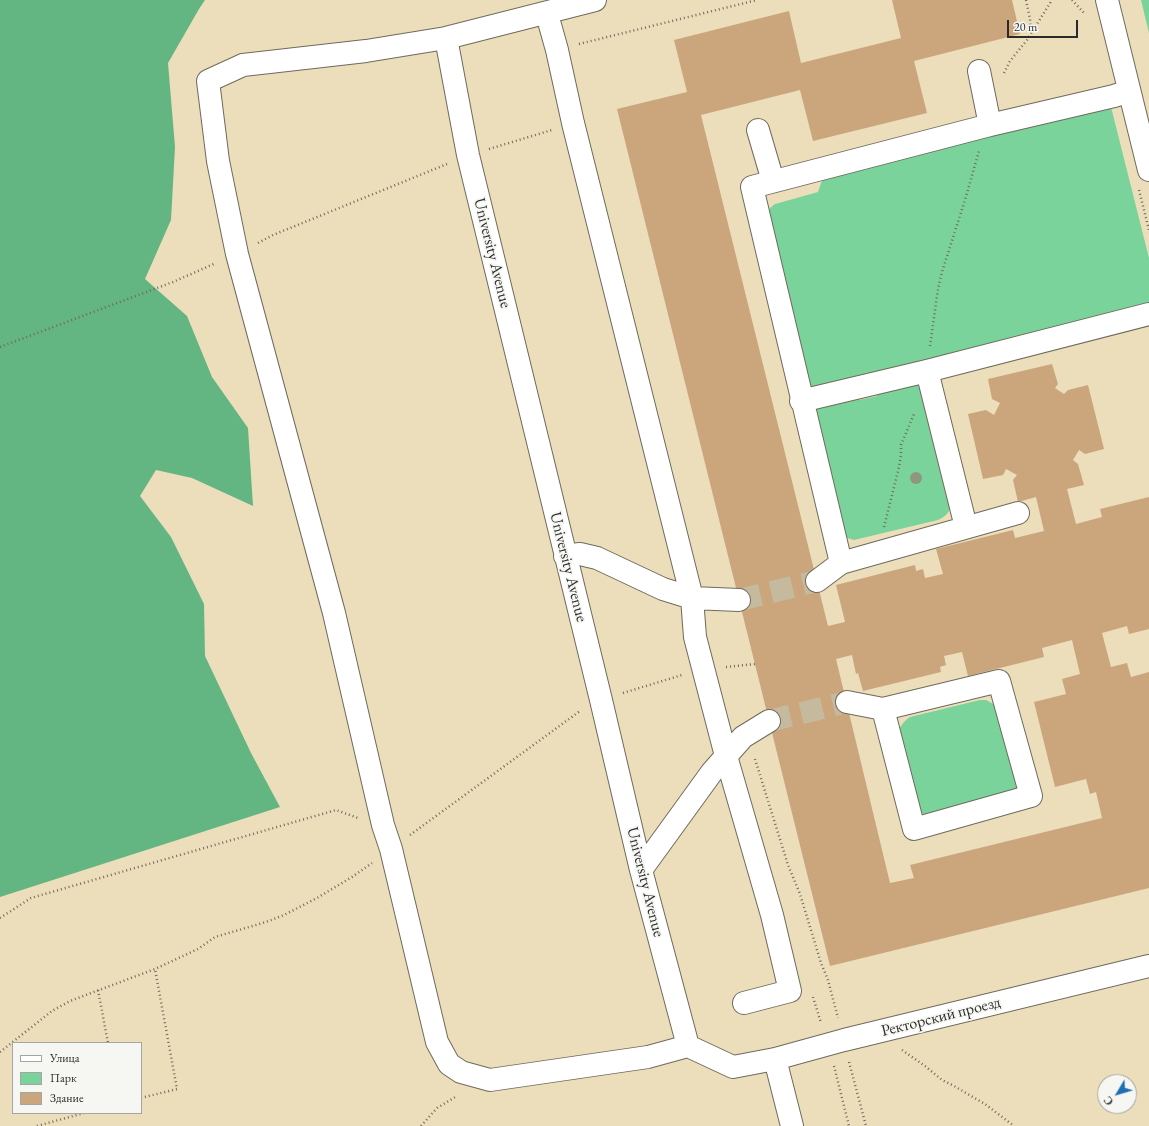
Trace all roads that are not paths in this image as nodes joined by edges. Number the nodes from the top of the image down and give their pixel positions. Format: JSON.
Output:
{"nodes":[{"id":1,"x":596,"y":0,"type":"edge"},
{"id":2,"x":1107,"y":0,"type":"edge"},
{"id":3,"x":550,"y":25,"type":"dead end"},
{"id":4,"x":446,"y":38,"type":"junction"},
{"id":5,"x":979,"y":71,"type":"dead end"},
{"id":6,"x":1129,"y":90,"type":"junction"},
{"id":7,"x":990,"y":125,"type":"junction"},
{"id":8,"x":758,"y":130,"type":"dead end"},
{"id":9,"x":1149,"y":170,"type":"edge"},
{"id":10,"x":773,"y":181,"type":"junction"},
{"id":11,"x":1149,"y":314,"type":"edge"},
{"id":12,"x":927,"y":371,"type":"junction"},
{"id":13,"x":802,"y":401,"type":"junction"},
{"id":14,"x":1018,"y":513,"type":"dead end"},
{"id":15,"x":966,"y":527,"type":"junction"},
{"id":16,"x":565,"y":556,"type":"junction"},
{"id":17,"x":841,"y":563,"type":"junction"},
{"id":18,"x":817,"y":581,"type":"tunnel mouth"},
{"id":19,"x":692,"y":598,"type":"junction"},
{"id":20,"x":739,"y":600,"type":"tunnel mouth"},
{"id":21,"x":847,"y":702,"type":"tunnel mouth"},
{"id":22,"x":884,"y":709,"type":"junction"},
{"id":23,"x":769,"y":720,"type":"tunnel mouth"},
{"id":24,"x":726,"y":756,"type":"junction"},
{"id":25,"x":641,"y":870,"type":"junction"},
{"id":26,"x":1149,"y":966,"type":"edge"},
{"id":27,"x":744,"y":1003,"type":"dead end"},
{"id":28,"x":688,"y":1046,"type":"junction"},
{"id":29,"x":774,"y":1059,"type":"junction"},
{"id":30,"x":792,"y":1126,"type":"edge"}],
"edges":[{"from":1,"to":4,"type":"street"},
{"from":2,"to":6,"type":"street"},
{"from":3,"to":19,"type":"street"},
{"from":4,"to":16,"type":"street","name":"University Avenue"},
{"from":4,"to":28,"type":"street"},
{"from":5,"to":7,"type":"street"},
{"from":6,"to":7,"type":"street"},
{"from":6,"to":9,"type":"street"},
{"from":7,"to":10,"type":"street"},
{"from":8,"to":10,"type":"street"},
{"from":10,"to":13,"type":"street"},
{"from":11,"to":12,"type":"street"},
{"from":12,"to":13,"type":"street"},
{"from":12,"to":15,"type":"street"},
{"from":13,"to":17,"type":"street"},
{"from":14,"to":15,"type":"street"},
{"from":15,"to":17,"type":"street"},
{"from":16,"to":19,"type":"street"},
{"from":16,"to":25,"type":"street","name":"University Avenue"},
{"from":17,"to":18,"type":"street"},
{"from":19,"to":20,"type":"street"},
{"from":19,"to":24,"type":"street"},
{"from":21,"to":22,"type":"street"},
{"from":22,"to":22,"type":"street"},
{"from":23,"to":24,"type":"street"},
{"from":24,"to":25,"type":"street"},
{"from":24,"to":27,"type":"street"},
{"from":25,"to":28,"type":"street","name":"University Avenue"},
{"from":26,"to":29,"type":"street","name":"Ректорский проезд"},
{"from":28,"to":29,"type":"street","name":"Ректорский проезд"},
{"from":29,"to":30,"type":"street"}]}
